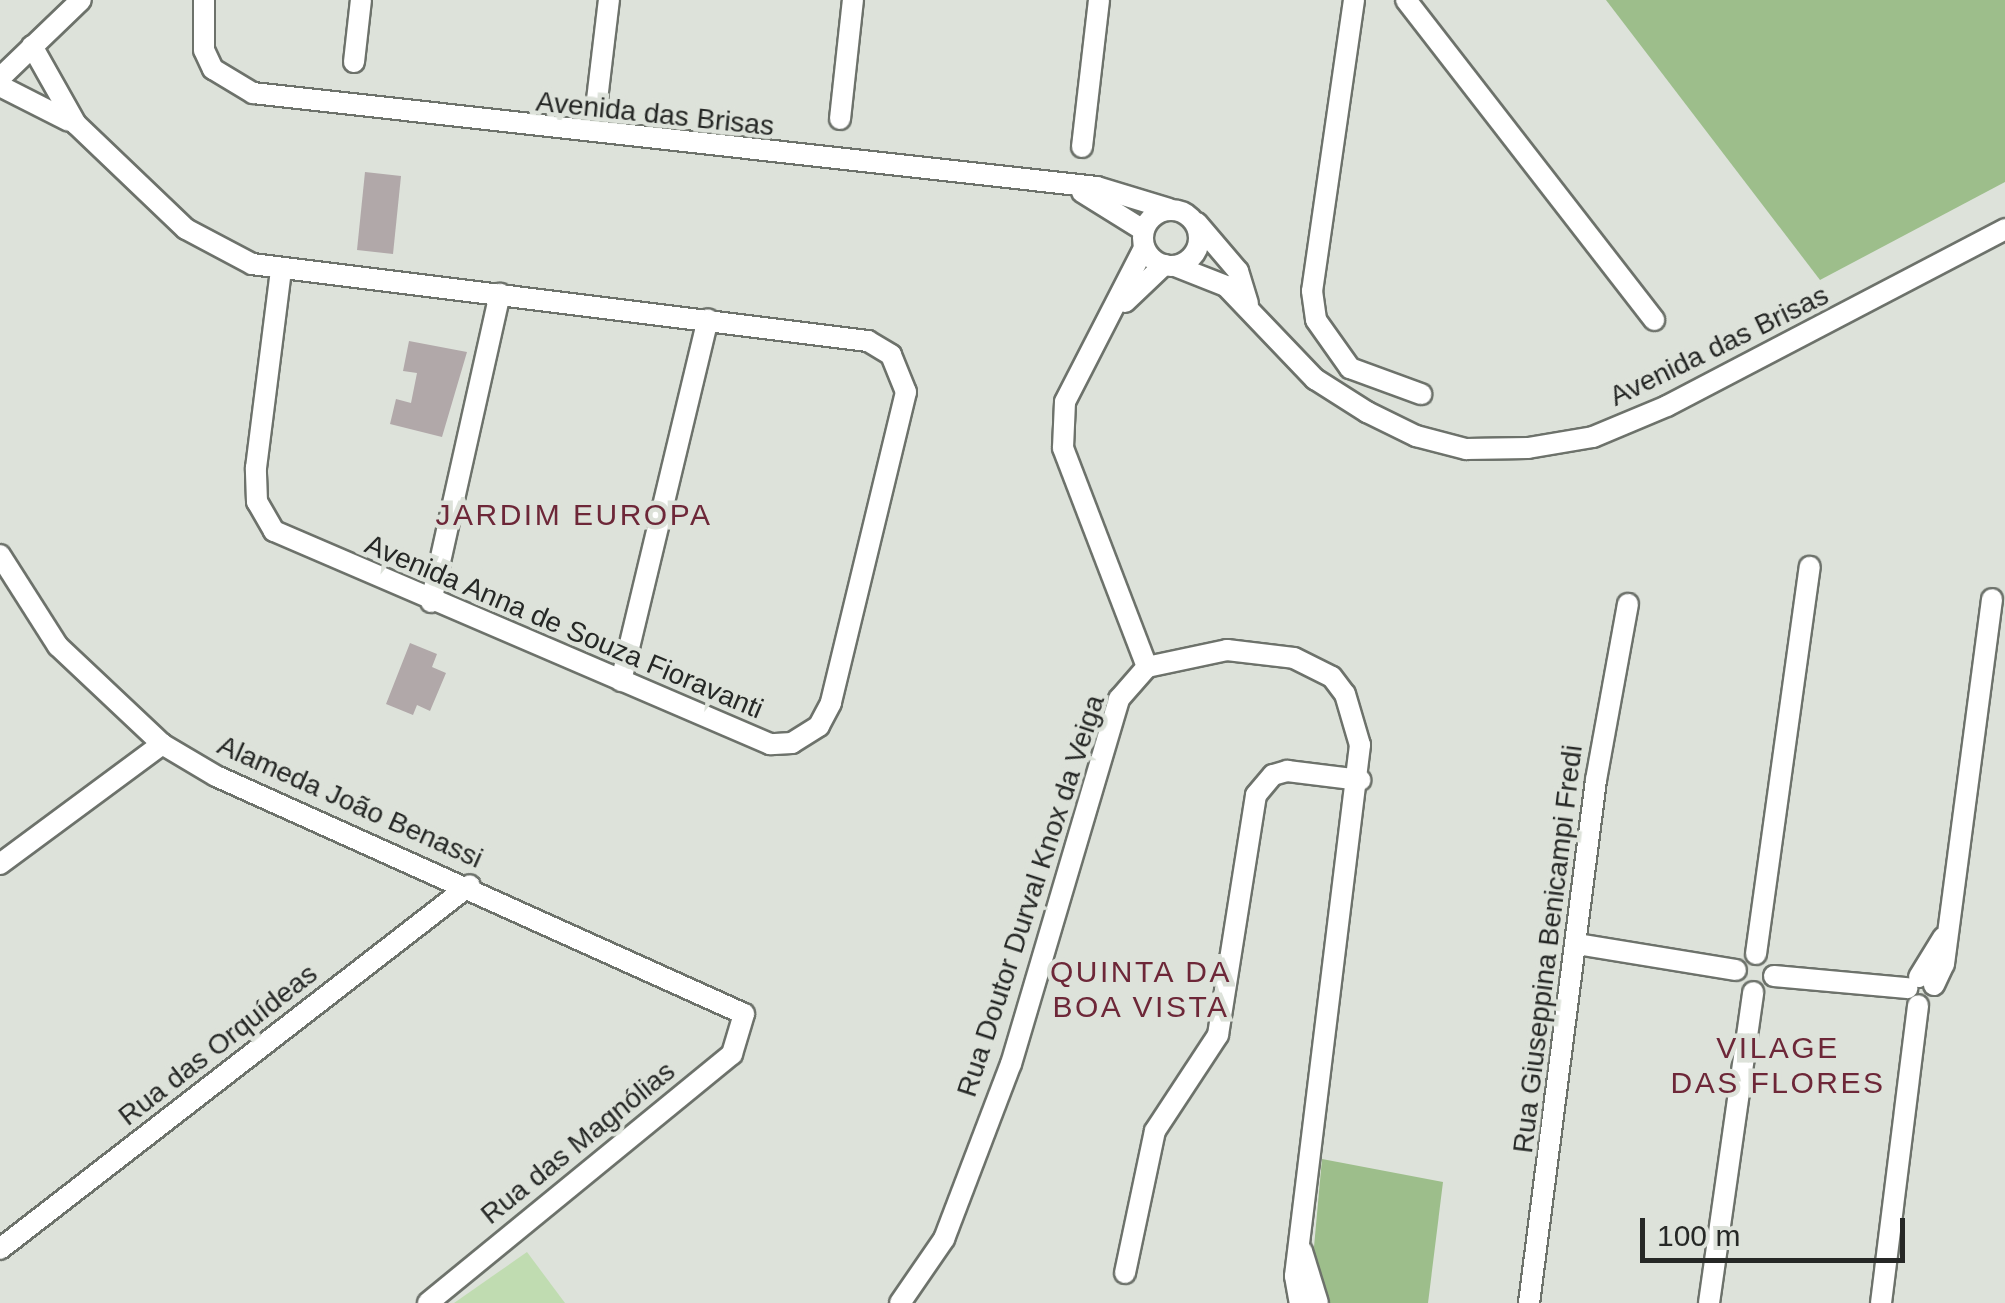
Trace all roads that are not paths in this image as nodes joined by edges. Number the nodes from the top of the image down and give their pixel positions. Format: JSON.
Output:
{"nodes":[{"id":1,"x":81,"y":0,"type":"edge"},
{"id":2,"x":193,"y":0,"type":"edge"},
{"id":3,"x":361,"y":0,"type":"edge"},
{"id":4,"x":609,"y":0,"type":"edge"},
{"id":5,"x":853,"y":0,"type":"edge"},
{"id":6,"x":1099,"y":0,"type":"edge"},
{"id":7,"x":1354,"y":0,"type":"edge"},
{"id":8,"x":1406,"y":0,"type":"edge"},
{"id":9,"x":203,"y":10,"type":"edge"},
{"id":10,"x":32,"y":46,"type":"junction"},
{"id":11,"x":354,"y":62,"type":"dead end"},
{"id":12,"x":0,"y":78,"type":"edge"},
{"id":13,"x":0,"y":86,"type":"edge"},
{"id":14,"x":597,"y":100,"type":"dead end"},
{"id":15,"x":840,"y":119,"type":"dead end"},
{"id":16,"x":76,"y":124,"type":"junction"},
{"id":17,"x":1082,"y":147,"type":"dead end"},
{"id":18,"x":1076,"y":189,"type":"junction"},
{"id":19,"x":1170,"y":209,"type":"junction"},
{"id":20,"x":1194,"y":219,"type":"junction"},
{"id":21,"x":2005,"y":230,"type":"edge"},
{"id":22,"x":1144,"y":239,"type":"junction"},
{"id":23,"x":1170,"y":266,"type":"junction"},
{"id":24,"x":281,"y":269,"type":"junction"},
{"id":25,"x":500,"y":294,"type":"junction"},
{"id":26,"x":1248,"y":304,"type":"junction"},
{"id":27,"x":1117,"y":310,"type":"junction"},
{"id":28,"x":708,"y":319,"type":"junction"},
{"id":29,"x":1654,"y":320,"type":"dead end"},
{"id":30,"x":1421,"y":394,"type":"dead end"},
{"id":31,"x":0,"y":555,"type":"edge"},
{"id":32,"x":1810,"y":567,"type":"dead end"},
{"id":33,"x":1992,"y":599,"type":"dead end"},
{"id":34,"x":431,"y":602,"type":"junction"},
{"id":35,"x":1628,"y":604,"type":"dead end"},
{"id":36,"x":1148,"y":666,"type":"junction"},
{"id":37,"x":622,"y":681,"type":"junction"},
{"id":38,"x":162,"y":744,"type":"junction"},
{"id":39,"x":1360,"y":780,"type":"junction"},
{"id":40,"x":0,"y":864,"type":"edge"},
{"id":41,"x":470,"y":885,"type":"junction"},
{"id":42,"x":1577,"y":944,"type":"junction"},
{"id":43,"x":1756,"y":954,"type":"junction"},
{"id":44,"x":1736,"y":970,"type":"junction"},
{"id":45,"x":1774,"y":976,"type":"junction"},
{"id":46,"x":1920,"y":989,"type":"junction"},
{"id":47,"x":1753,"y":992,"type":"junction"},
{"id":48,"x":744,"y":1014,"type":"joint"},
{"id":49,"x":1301,"y":1248,"type":"junction"},
{"id":50,"x":0,"y":1249,"type":"edge"},
{"id":51,"x":1125,"y":1273,"type":"dead end"},
{"id":52,"x":428,"y":1303,"type":"edge"},
{"id":53,"x":900,"y":1303,"type":"edge"},
{"id":54,"x":1300,"y":1303,"type":"edge"},
{"id":55,"x":1318,"y":1303,"type":"edge"},
{"id":56,"x":1530,"y":1303,"type":"edge"},
{"id":57,"x":1709,"y":1303,"type":"edge"},
{"id":58,"x":1881,"y":1303,"type":"edge"}],
"edges":[{"from":1,"to":10,"type":"street"},
{"from":2,"to":9,"type":"street"},
{"from":3,"to":11,"type":"street"},
{"from":4,"to":14,"type":"street"},
{"from":5,"to":15,"type":"street"},
{"from":6,"to":17,"type":"street"},
{"from":7,"to":30,"type":"street"},
{"from":8,"to":29,"type":"street"},
{"from":9,"to":18,"type":"street","name":"Avenida das Brisas"},
{"from":10,"to":12,"type":"street"},
{"from":10,"to":16,"type":"street","name":"Avenida Anna de Souza Fioravanti"},
{"from":13,"to":16,"type":"street","name":"Avenida Anna de Souza Fioravanti"},
{"from":16,"to":24,"type":"street","name":"Avenida Anna de Souza Fioravanti"},
{"from":18,"to":19,"type":"street","name":"Avenida das Brisas"},
{"from":18,"to":22,"type":"street","name":"Avenida das Brisas"},
{"from":19,"to":20,"type":"street"},
{"from":19,"to":22,"type":"street"},
{"from":20,"to":23,"type":"street"},
{"from":20,"to":26,"type":"street","name":"Avenida das Brisas"},
{"from":21,"to":26,"type":"street","name":"Avenida das Brisas"},
{"from":22,"to":23,"type":"street"},
{"from":22,"to":27,"type":"street"},
{"from":23,"to":26,"type":"street","name":"Avenida das Brisas"},
{"from":23,"to":27,"type":"street"},
{"from":24,"to":25,"type":"street","name":"Avenida Anna de Souza Fioravanti"},
{"from":24,"to":34,"type":"street","name":"Avenida Anna de Souza Fioravanti"},
{"from":25,"to":28,"type":"street","name":"Avenida Anna de Souza Fioravanti"},
{"from":25,"to":34,"type":"street"},
{"from":27,"to":36,"type":"street"},
{"from":28,"to":37,"type":"street"},
{"from":28,"to":37,"type":"street","name":"Avenida Anna de Souza Fioravanti"},
{"from":31,"to":38,"type":"street","name":"Alameda João Benassi"},
{"from":32,"to":43,"type":"street"},
{"from":33,"to":46,"type":"street"},
{"from":34,"to":37,"type":"street","name":"Avenida Anna de Souza Fioravanti"},
{"from":35,"to":42,"type":"street","name":"Rua Giuseppina Benicampi Fredi"},
{"from":36,"to":39,"type":"street"},
{"from":36,"to":53,"type":"street","name":"Rua Doutor Durval Knox da Veiga"},
{"from":38,"to":40,"type":"street"},
{"from":38,"to":41,"type":"street","name":"Alameda João Benassi"},
{"from":39,"to":49,"type":"street"},
{"from":39,"to":51,"type":"street"},
{"from":41,"to":48,"type":"street","name":"Alameda João Benassi"},
{"from":41,"to":50,"type":"street","name":"Rua das Orquídeas"},
{"from":42,"to":44,"type":"street"},
{"from":42,"to":56,"type":"street","name":"Rua Giuseppina Benicampi Fredi"},
{"from":43,"to":44,"type":"street"},
{"from":43,"to":45,"type":"street"},
{"from":44,"to":47,"type":"street"},
{"from":45,"to":46,"type":"street"},
{"from":45,"to":47,"type":"street"},
{"from":46,"to":58,"type":"street"},
{"from":47,"to":57,"type":"street"},
{"from":48,"to":52,"type":"street","name":"Rua das Magnólias"},
{"from":49,"to":54,"type":"street"},
{"from":49,"to":55,"type":"street"}]}
